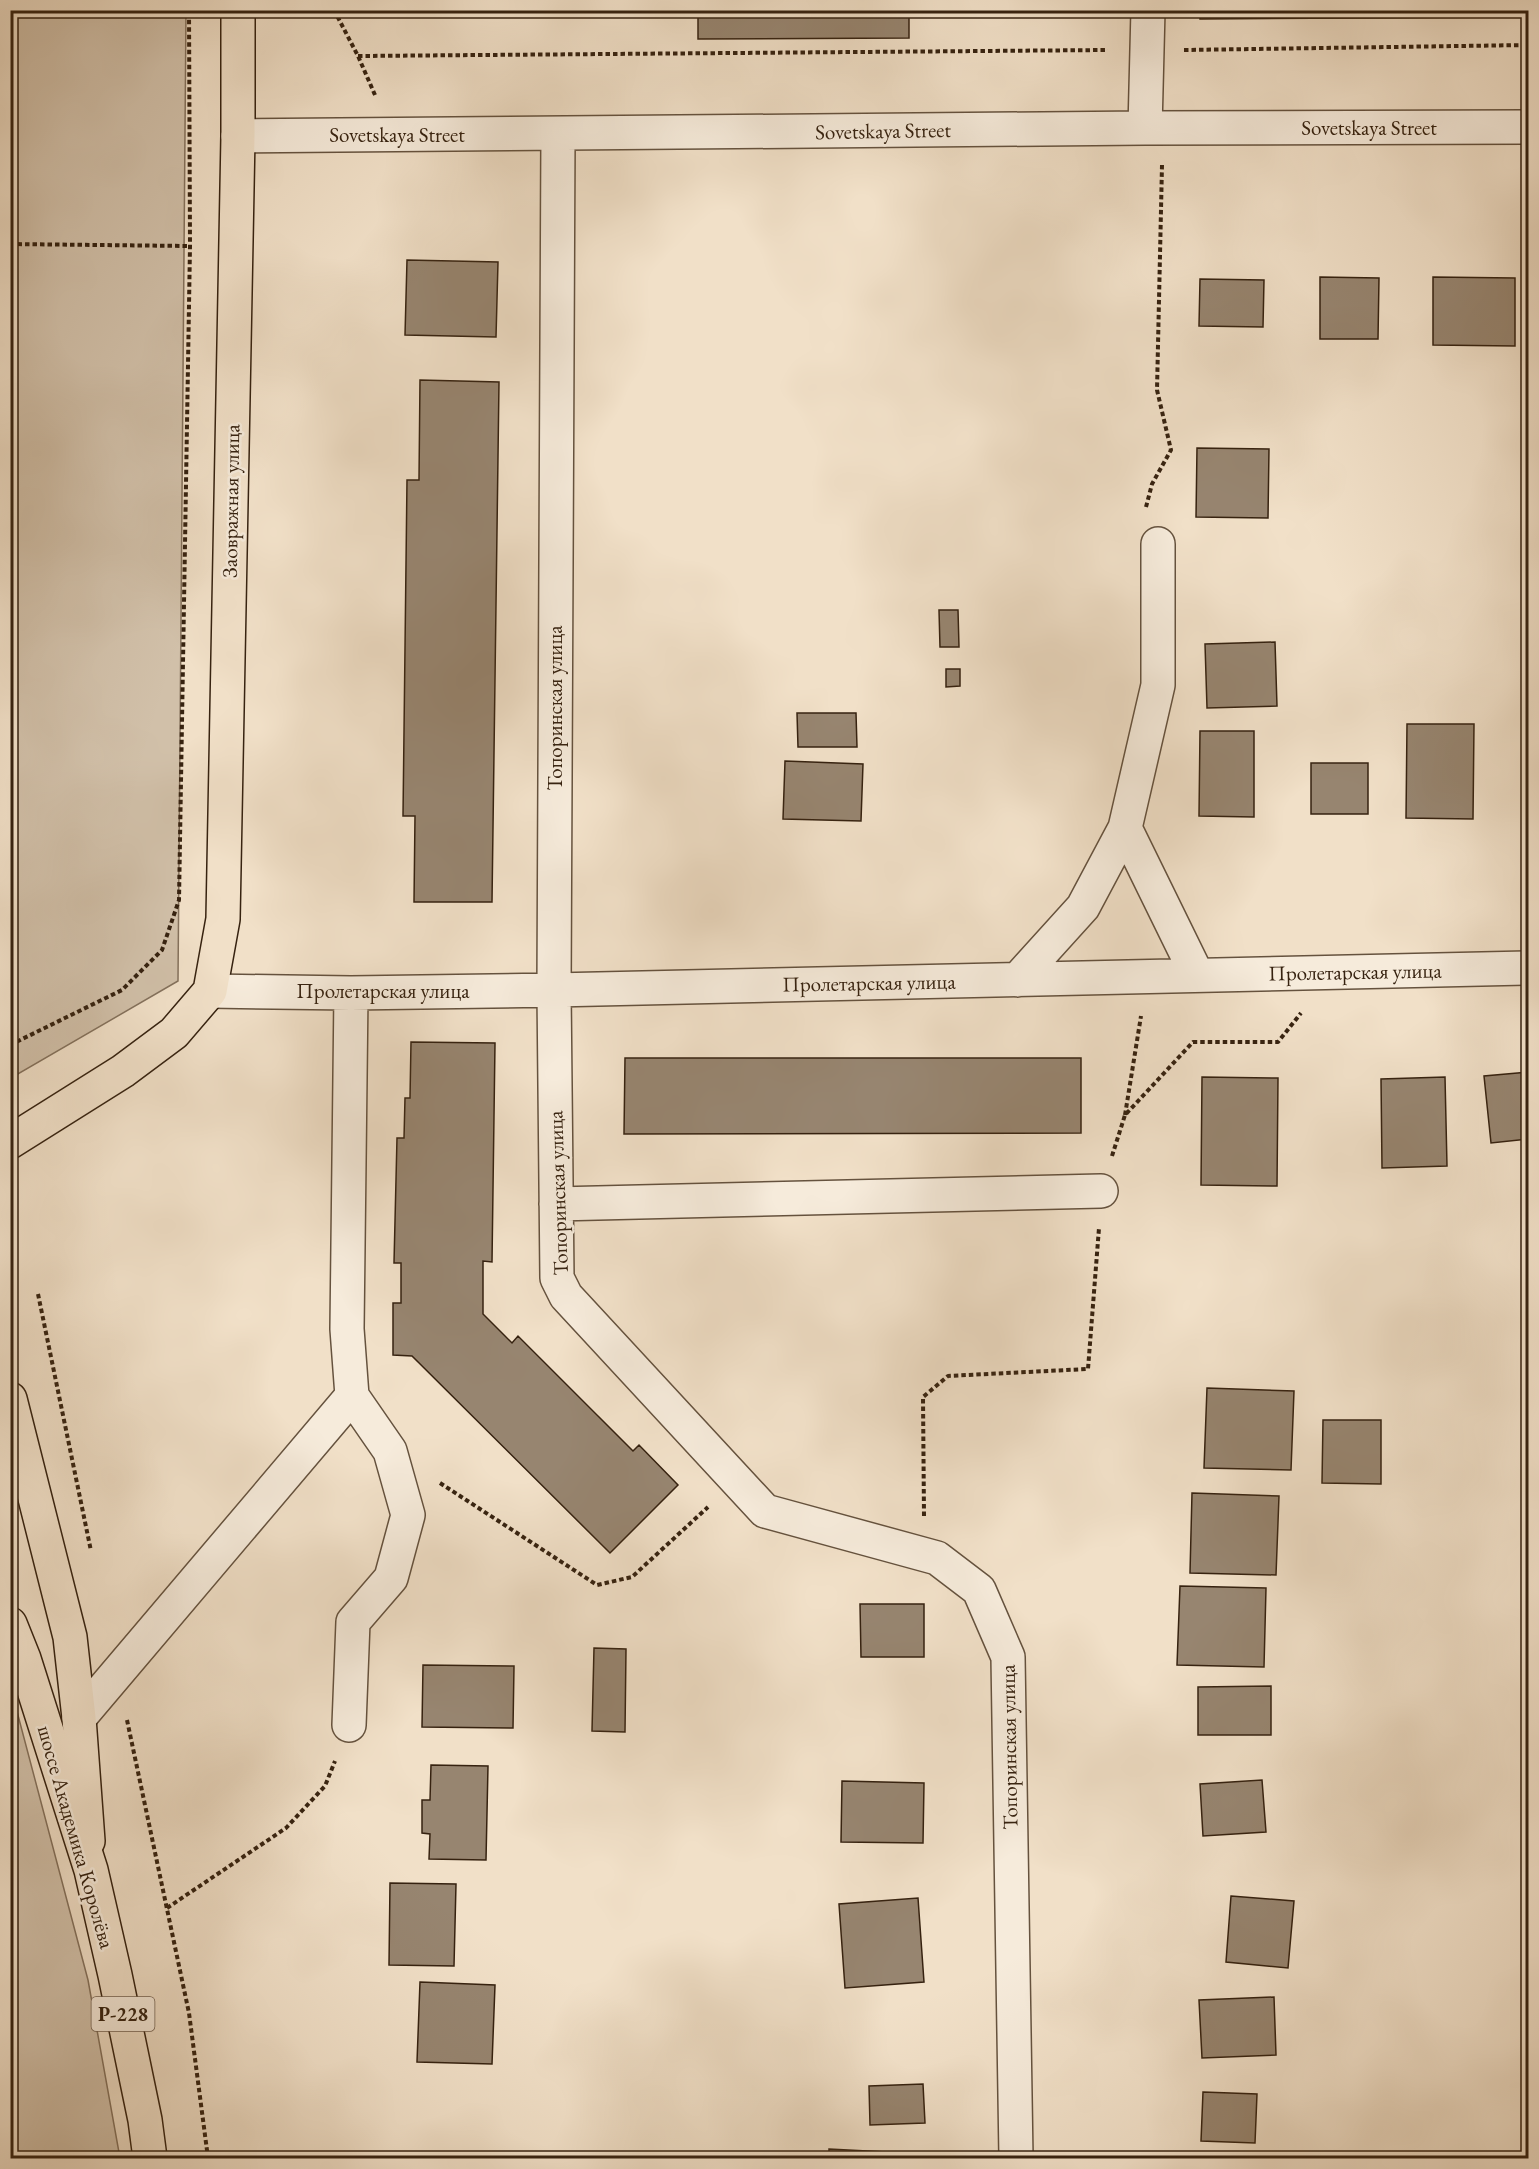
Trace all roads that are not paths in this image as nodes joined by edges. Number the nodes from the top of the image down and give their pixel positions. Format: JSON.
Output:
{"nodes":[{"id":1,"x":238,"y":10,"type":"edge"},
{"id":2,"x":1148,"y":10,"type":"edge"},
{"id":3,"x":1528,"y":127,"type":"edge"},
{"id":4,"x":1154,"y":128,"type":"junction"},
{"id":5,"x":558,"y":134,"type":"junction"},
{"id":6,"x":238,"y":136,"type":"junction"},
{"id":7,"x":1158,"y":544,"type":"road end"},
{"id":8,"x":1125,"y":828,"type":"junction"},
{"id":9,"x":1528,"y":968,"type":"edge"},
{"id":10,"x":1197,"y":975,"type":"junction"},
{"id":11,"x":1017,"y":980,"type":"junction"},
{"id":12,"x":554,"y":990,"type":"junction"},
{"id":13,"x":210,"y":991,"type":"junction"},
{"id":14,"x":351,"y":993,"type":"junction"},
{"id":15,"x":10,"y":1142,"type":"edge"},
{"id":16,"x":1101,"y":1191,"type":"road end"},
{"id":17,"x":556,"y":1204,"type":"junction"},
{"id":18,"x":352,"y":1396,"type":"junction"},
{"id":19,"x":10,"y":1399,"type":"edge"},
{"id":20,"x":10,"y":1624,"type":"edge"},
{"id":21,"x":79,"y":1718,"type":"junction"},
{"id":22,"x":349,"y":1725,"type":"road end"},
{"id":23,"x":91,"y":1870,"type":"junction"},
{"id":24,"x":150,"y":2158,"type":"edge"},
{"id":25,"x":1016,"y":2158,"type":"edge"}],
"edges":[{"from":1,"to":6,"type":"main road","name":"Заовражная улица"},
{"from":2,"to":4,"type":"street"},
{"from":3,"to":4,"type":"street","name":"Sovetskaya Street"},
{"from":4,"to":5,"type":"street","name":"Sovetskaya Street"},
{"from":5,"to":6,"type":"street","name":"Sovetskaya Street"},
{"from":5,"to":12,"type":"street","name":"Топоринская улица"},
{"from":6,"to":13,"type":"main road","name":"Заовражная улица"},
{"from":7,"to":8,"type":"street"},
{"from":8,"to":10,"type":"street"},
{"from":8,"to":11,"type":"street"},
{"from":9,"to":10,"type":"street","name":"Пролетарская улица"},
{"from":10,"to":11,"type":"street","name":"Пролетарская улица"},
{"from":11,"to":12,"type":"street","name":"Пролетарская улица"},
{"from":12,"to":14,"type":"street","name":"Пролетарская улица"},
{"from":12,"to":17,"type":"street","name":"Топоринская улица"},
{"from":13,"to":14,"type":"street","name":"Пролетарская улица"},
{"from":13,"to":15,"type":"main road"},
{"from":14,"to":18,"type":"street"},
{"from":16,"to":17,"type":"street"},
{"from":17,"to":25,"type":"street","name":"Топоринская улица"},
{"from":18,"to":21,"type":"street"},
{"from":18,"to":22,"type":"street"},
{"from":19,"to":21,"type":"main road"},
{"from":20,"to":23,"type":"main road","name":"шоссе Академика Королёва","number":"Р-228"},
{"from":21,"to":23,"type":"main road"},
{"from":23,"to":24,"type":"main road","name":"шоссе Академика Королёва","number":"Р-228"}]}
